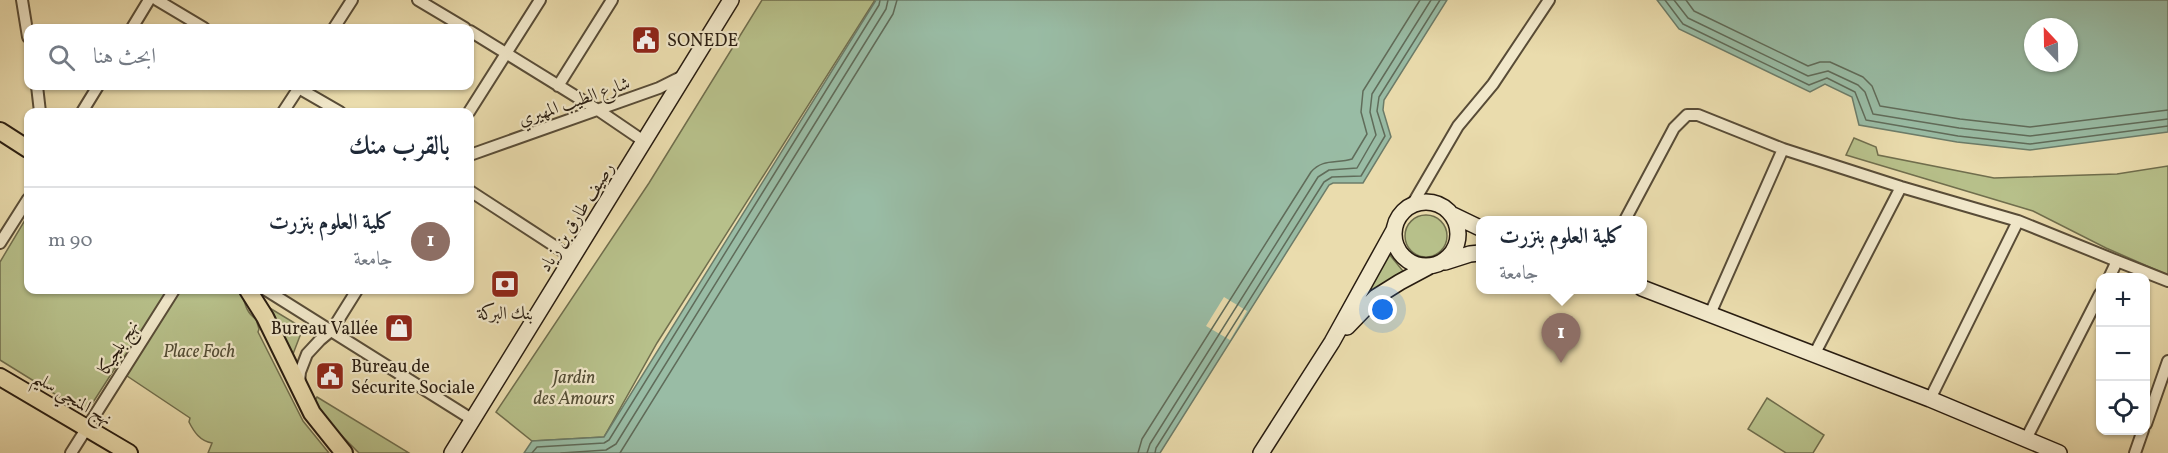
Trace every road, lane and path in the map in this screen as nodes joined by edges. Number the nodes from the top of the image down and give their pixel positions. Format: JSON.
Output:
{"nodes":[{"id":1,"x":22,"y":0,"type":"edge"},
{"id":2,"x":149,"y":0,"type":"edge"},
{"id":3,"x":157,"y":0,"type":"edge"},
{"id":4,"x":352,"y":0,"type":"edge"},
{"id":5,"x":418,"y":0,"type":"edge"},
{"id":6,"x":540,"y":0,"type":"edge"},
{"id":7,"x":612,"y":0,"type":"edge"},
{"id":8,"x":731,"y":0,"type":"edge"},
{"id":9,"x":1549,"y":0,"type":"edge"},
{"id":10,"x":26,"y":24,"type":"edge"},
{"id":11,"x":134,"y":24,"type":"edge"},
{"id":12,"x":197,"y":24,"type":"edge"},
{"id":13,"x":337,"y":24,"type":"edge"},
{"id":14,"x":458,"y":24,"type":"edge"},
{"id":15,"x":474,"y":34,"type":"edge"},
{"id":16,"x":507,"y":54,"type":"junction"},
{"id":17,"x":688,"y":73,"type":"junction"},
{"id":18,"x":558,"y":86,"type":"junction"},
{"id":19,"x":37,"y":90,"type":"edge"},
{"id":20,"x":96,"y":90,"type":"edge"},
{"id":21,"x":296,"y":90,"type":"edge"},
{"id":22,"x":304,"y":90,"type":"edge"},
{"id":23,"x":40,"y":108,"type":"edge"},
{"id":24,"x":84,"y":108,"type":"edge"},
{"id":25,"x":285,"y":108,"type":"edge"},
{"id":26,"x":334,"y":108,"type":"edge"},
{"id":27,"x":472,"y":108,"type":"edge"},
{"id":28,"x":598,"y":110,"type":"junction"},
{"id":29,"x":0,"y":131,"type":"edge"},
{"id":30,"x":645,"y":142,"type":"junction"},
{"id":31,"x":24,"y":146,"type":"edge"},
{"id":32,"x":1783,"y":149,"type":"junction"},
{"id":33,"x":474,"y":154,"type":"edge"},
{"id":34,"x":1901,"y":187,"type":"junction"},
{"id":35,"x":474,"y":194,"type":"edge"},
{"id":36,"x":24,"y":205,"type":"edge"},
{"id":37,"x":1412,"y":205,"type":"junction"},
{"id":38,"x":1453,"y":215,"type":"junction"},
{"id":39,"x":1627,"y":216,"type":"edge"},
{"id":40,"x":2018,"y":221,"type":"junction"},
{"id":41,"x":1476,"y":226,"type":"edge"},
{"id":42,"x":1394,"y":230,"type":"junction"},
{"id":43,"x":0,"y":243,"type":"edge"},
{"id":44,"x":1476,"y":253,"type":"edge"},
{"id":45,"x":573,"y":258,"type":"junction"},
{"id":46,"x":2117,"y":261,"type":"junction"},
{"id":47,"x":1435,"y":265,"type":"junction"},
{"id":48,"x":2111,"y":273,"type":"edge"},
{"id":49,"x":2168,"y":281,"type":"edge"},
{"id":50,"x":1647,"y":290,"type":"edge"},
{"id":51,"x":172,"y":294,"type":"edge"},
{"id":52,"x":251,"y":294,"type":"edge"},
{"id":53,"x":273,"y":294,"type":"edge"},
{"id":54,"x":354,"y":294,"type":"edge"},
{"id":55,"x":2096,"y":302,"type":"edge"},
{"id":56,"x":1710,"y":314,"type":"junction"},
{"id":57,"x":332,"y":330,"type":"junction"},
{"id":58,"x":1332,"y":342,"type":"junction"},
{"id":59,"x":1814,"y":355,"type":"junction"},
{"id":60,"x":2168,"y":362,"type":"edge"},
{"id":61,"x":0,"y":377,"type":"edge"},
{"id":62,"x":298,"y":386,"type":"junction"},
{"id":63,"x":1930,"y":399,"type":"junction"},
{"id":64,"x":2150,"y":411,"type":"edge"},
{"id":65,"x":472,"y":420,"type":"junction"},
{"id":66,"x":84,"y":434,"type":"junction"},
{"id":67,"x":2141,"y":435,"type":"edge"},
{"id":68,"x":2026,"y":439,"type":"junction"},
{"id":69,"x":71,"y":453,"type":"edge"},
{"id":70,"x":83,"y":453,"type":"edge"},
{"id":71,"x":128,"y":453,"type":"edge"},
{"id":72,"x":344,"y":453,"type":"edge"},
{"id":73,"x":452,"y":453,"type":"edge"},
{"id":74,"x":1261,"y":453,"type":"edge"},
{"id":75,"x":2059,"y":453,"type":"edge"},
{"id":76,"x":2135,"y":453,"type":"edge"}],
"edges":[{"from":1,"to":10,"type":"street"},
{"from":2,"to":11,"type":"street"},
{"from":3,"to":12,"type":"street"},
{"from":4,"to":13,"type":"street"},
{"from":5,"to":14,"type":"street"},
{"from":6,"to":16,"type":"street"},
{"from":7,"to":18,"type":"street"},
{"from":8,"to":17,"type":"street","name":"رصيف طارق بن زياد"},
{"from":9,"to":37,"type":"street"},
{"from":15,"to":16,"type":"street"},
{"from":16,"to":18,"type":"street"},
{"from":16,"to":27,"type":"street"},
{"from":17,"to":28,"type":"street","name":"شارع الطيب المهيري"},
{"from":17,"to":30,"type":"street","name":"رصيف طارق بن زياد"},
{"from":18,"to":28,"type":"street"},
{"from":19,"to":23,"type":"street"},
{"from":20,"to":24,"type":"street"},
{"from":21,"to":25,"type":"street"},
{"from":22,"to":26,"type":"street"},
{"from":28,"to":30,"type":"street"},
{"from":28,"to":33,"type":"street","name":"شارع الطيب المهيري"},
{"from":29,"to":31,"type":"main road"},
{"from":30,"to":45,"type":"street","name":"رصيف طارق بن زياد"},
{"from":32,"to":34,"type":"street"},
{"from":32,"to":39,"type":"street"},
{"from":32,"to":56,"type":"street"},
{"from":34,"to":40,"type":"street"},
{"from":34,"to":59,"type":"street"},
{"from":35,"to":45,"type":"street"},
{"from":36,"to":43,"type":"street"},
{"from":37,"to":38,"type":"street"},
{"from":37,"to":42,"type":"street"},
{"from":38,"to":41,"type":"street"},
{"from":38,"to":47,"type":"street"},
{"from":40,"to":46,"type":"street"},
{"from":40,"to":63,"type":"street"},
{"from":42,"to":47,"type":"street"},
{"from":42,"to":58,"type":"street"},
{"from":44,"to":47,"type":"street"},
{"from":45,"to":65,"type":"street","name":"رصيف طارق بن زياد"},
{"from":46,"to":48,"type":"street"},
{"from":46,"to":49,"type":"street"},
{"from":47,"to":58,"type":"street"},
{"from":50,"to":56,"type":"street"},
{"from":51,"to":66,"type":"street","name":"نهج بلجيكا"},
{"from":52,"to":62,"type":"main road"},
{"from":53,"to":57,"type":"street"},
{"from":54,"to":57,"type":"street"},
{"from":55,"to":68,"type":"street"},
{"from":56,"to":59,"type":"street"},
{"from":57,"to":62,"type":"street"},
{"from":57,"to":65,"type":"street"},
{"from":58,"to":74,"type":"street"},
{"from":59,"to":63,"type":"street"},
{"from":60,"to":64,"type":"street"},
{"from":61,"to":66,"type":"main road","name":"نهج المنجي سليم"},
{"from":62,"to":72,"type":"main road"},
{"from":63,"to":68,"type":"street"},
{"from":65,"to":73,"type":"street","name":"رصيف طارق بن زياد"},
{"from":66,"to":69,"type":"street","name":"نهج بلجيكا"},
{"from":66,"to":70,"type":"street"},
{"from":66,"to":71,"type":"main road","name":"نهج المنجي سليم"},
{"from":67,"to":76,"type":"street"},
{"from":68,"to":75,"type":"street"}]}
